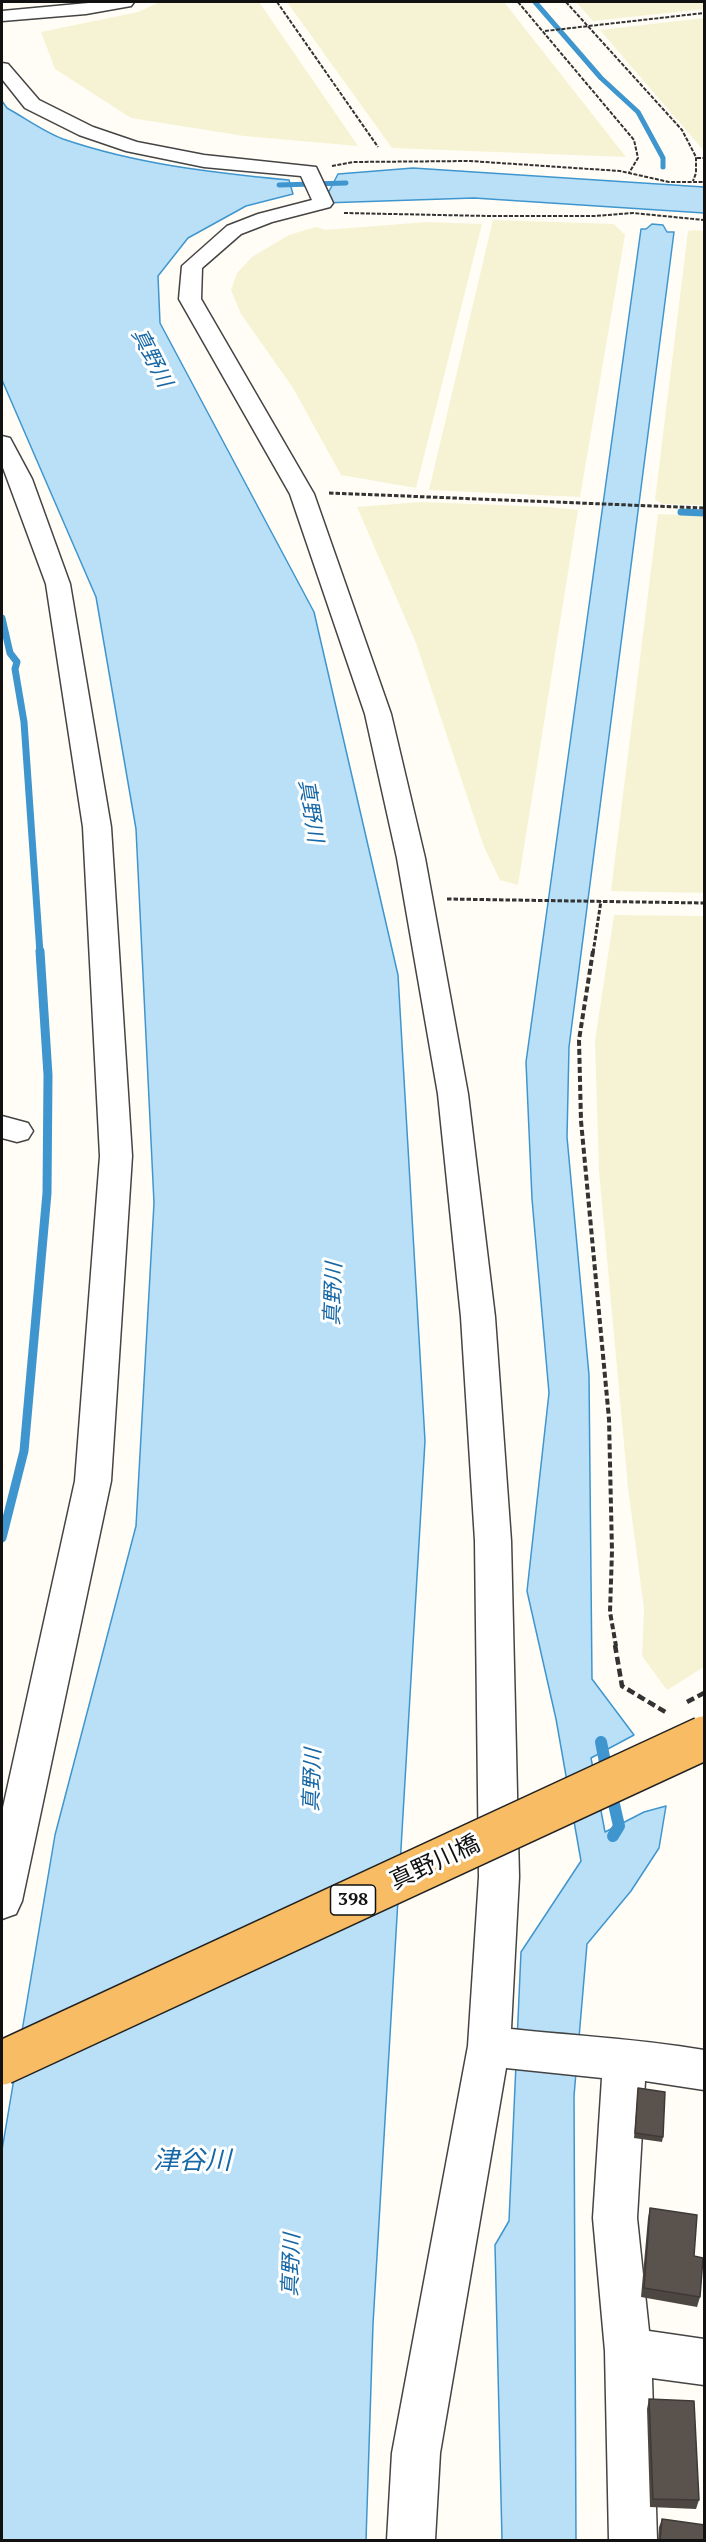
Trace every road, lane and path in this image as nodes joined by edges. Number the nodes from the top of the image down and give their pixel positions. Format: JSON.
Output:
{"nodes":[{"id":1,"x":125,"y":2,"type":"edge"},
{"id":2,"x":277,"y":2,"type":"edge"},
{"id":3,"x":518,"y":2,"type":"edge"},
{"id":4,"x":566,"y":2,"type":"edge"},
{"id":5,"x":705,"y":13,"type":"edge"},
{"id":6,"x":2,"y":16,"type":"edge"},
{"id":7,"x":589,"y":26,"type":"junction"},
{"id":8,"x":544,"y":31,"type":"junction"},
{"id":9,"x":2,"y":68,"type":"edge"},
{"id":10,"x":378,"y":147,"type":"dead end"},
{"id":11,"x":698,"y":158,"type":"junction"},
{"id":12,"x":705,"y":158,"type":"edge"},
{"id":13,"x":629,"y":173,"type":"junction"},
{"id":14,"x":311,"y":174,"type":"junction"},
{"id":15,"x":693,"y":181,"type":"junction"},
{"id":16,"x":705,"y":182,"type":"edge"},
{"id":17,"x":323,"y":203,"type":"junction"},
{"id":18,"x":705,"y":220,"type":"edge"},
{"id":19,"x":2,"y":443,"type":"edge"},
{"id":20,"x":302,"y":494,"type":"junction"},
{"id":21,"x":705,"y":508,"type":"edge"},
{"id":22,"x":418,"y":899,"type":"junction"},
{"id":23,"x":601,"y":901,"type":"junction"},
{"id":24,"x":705,"y":903,"type":"edge"},
{"id":25,"x":705,"y":1693,"type":"edge"},
{"id":26,"x":685,"y":1703,"type":"dead end"},
{"id":27,"x":675,"y":1708,"type":"dead end"},
{"id":28,"x":705,"y":1738,"type":"edge"},
{"id":29,"x":2,"y":1901,"type":"edge"},
{"id":30,"x":489,"y":2046,"type":"junction"},
{"id":31,"x":606,"y":2058,"type":"junction"},
{"id":32,"x":2,"y":2062,"type":"edge"},
{"id":33,"x":705,"y":2070,"type":"edge"},
{"id":34,"x":628,"y":2351,"type":"junction"},
{"id":35,"x":705,"y":2362,"type":"edge"},
{"id":36,"x":411,"y":2541,"type":"edge"},
{"id":37,"x":633,"y":2541,"type":"edge"}],
"edges":[{"from":1,"to":6,"type":"street"},
{"from":2,"to":10,"type":"path"},
{"from":3,"to":8,"type":"path"},
{"from":4,"to":7,"type":"path"},
{"from":5,"to":7,"type":"path"},
{"from":7,"to":8,"type":"path"},
{"from":7,"to":11,"type":"path"},
{"from":8,"to":13,"type":"path"},
{"from":9,"to":14,"type":"street"},
{"from":11,"to":12,"type":"path"},
{"from":11,"to":15,"type":"path"},
{"from":13,"to":14,"type":"path"},
{"from":13,"to":15,"type":"path"},
{"from":14,"to":17,"type":"street"},
{"from":15,"to":16,"type":"path"},
{"from":17,"to":18,"type":"path"},
{"from":17,"to":20,"type":"street"},
{"from":19,"to":29,"type":"street"},
{"from":20,"to":21,"type":"path"},
{"from":20,"to":22,"type":"street"},
{"from":22,"to":23,"type":"path"},
{"from":22,"to":30,"type":"street"},
{"from":23,"to":24,"type":"path"},
{"from":23,"to":27,"type":"path"},
{"from":25,"to":26,"type":"path"},
{"from":28,"to":32,"type":"highway","name":"真野川橋","number":"398","bridge":true},
{"from":30,"to":31,"type":"street"},
{"from":30,"to":36,"type":"street"},
{"from":31,"to":33,"type":"street"},
{"from":31,"to":34,"type":"street"},
{"from":34,"to":35,"type":"street"},
{"from":34,"to":37,"type":"street"}]}
